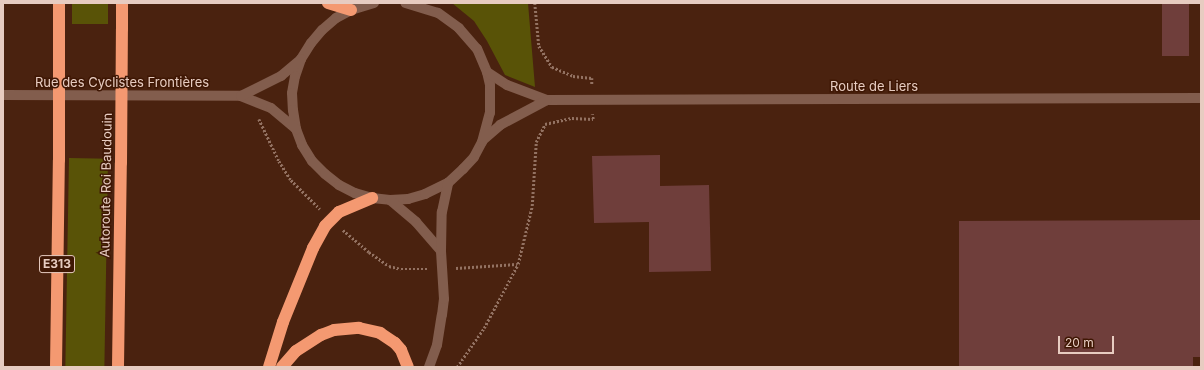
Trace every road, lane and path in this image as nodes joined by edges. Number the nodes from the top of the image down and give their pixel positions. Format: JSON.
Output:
{"nodes":[{"id":1,"x":59,"y":3,"type":"edge"},
{"id":2,"x":122,"y":3,"type":"edge"},
{"id":3,"x":328,"y":3,"type":"edge"},
{"id":4,"x":374,"y":3,"type":"edge"},
{"id":5,"x":406,"y":3,"type":"edge"},
{"id":6,"x":535,"y":3,"type":"edge"},
{"id":7,"x":436,"y":8,"type":"edge"},
{"id":8,"x":351,"y":10,"type":"junction"},
{"id":9,"x":301,"y":59,"type":"junction"},
{"id":10,"x":487,"y":72,"type":"junction"},
{"id":11,"x":3,"y":95,"type":"edge"},
{"id":12,"x":241,"y":96,"type":"junction"},
{"id":13,"x":1201,"y":98,"type":"edge"},
{"id":14,"x":548,"y":100,"type":"junction"},
{"id":15,"x":592,"y":100,"type":"junction"},
{"id":16,"x":593,"y":119,"type":"dead end"},
{"id":17,"x":296,"y":129,"type":"junction"},
{"id":18,"x":482,"y":141,"type":"junction"},
{"id":19,"x":448,"y":183,"type":"junction"},
{"id":20,"x":372,"y":198,"type":"junction"},
{"id":21,"x":390,"y":200,"type":"junction"},
{"id":22,"x":441,"y":251,"type":"junction"},
{"id":23,"x":56,"y":367,"type":"edge"},
{"id":24,"x":118,"y":367,"type":"edge"},
{"id":25,"x":269,"y":367,"type":"edge"},
{"id":26,"x":282,"y":367,"type":"edge"},
{"id":27,"x":408,"y":367,"type":"edge"},
{"id":28,"x":429,"y":367,"type":"edge"},
{"id":29,"x":457,"y":367,"type":"edge"}],
"edges":[{"from":1,"to":23,"type":"highway","number":"E313","bridge":true},
{"from":2,"to":24,"type":"highway","name":"Autoroute Roi Baudouin","bridge":true},
{"from":3,"to":8,"type":"highway"},
{"from":4,"to":8,"type":"street"},
{"from":5,"to":7,"type":"street"},
{"from":6,"to":15,"type":"path"},
{"from":7,"to":10,"type":"street"},
{"from":8,"to":9,"type":"street"},
{"from":9,"to":12,"type":"street","name":"Rue des Cyclistes Frontières"},
{"from":9,"to":17,"type":"street"},
{"from":10,"to":14,"type":"street","name":"Route de Liers"},
{"from":10,"to":18,"type":"street"},
{"from":11,"to":12,"type":"street","name":"Rue des Cyclistes Frontières"},
{"from":12,"to":17,"type":"street","name":"Rue des Cyclistes Frontières"},
{"from":13,"to":15,"type":"street","name":"Route de Liers"},
{"from":14,"to":15,"type":"street","name":"Route de Liers"},
{"from":14,"to":18,"type":"street","name":"Route de Liers"},
{"from":16,"to":29,"type":"path"},
{"from":17,"to":20,"type":"street"},
{"from":18,"to":19,"type":"street"},
{"from":19,"to":21,"type":"street"},
{"from":19,"to":22,"type":"street"},
{"from":20,"to":21,"type":"street"},
{"from":20,"to":25,"type":"highway"},
{"from":21,"to":22,"type":"street"},
{"from":22,"to":28,"type":"street"},
{"from":26,"to":27,"type":"highway"}]}
